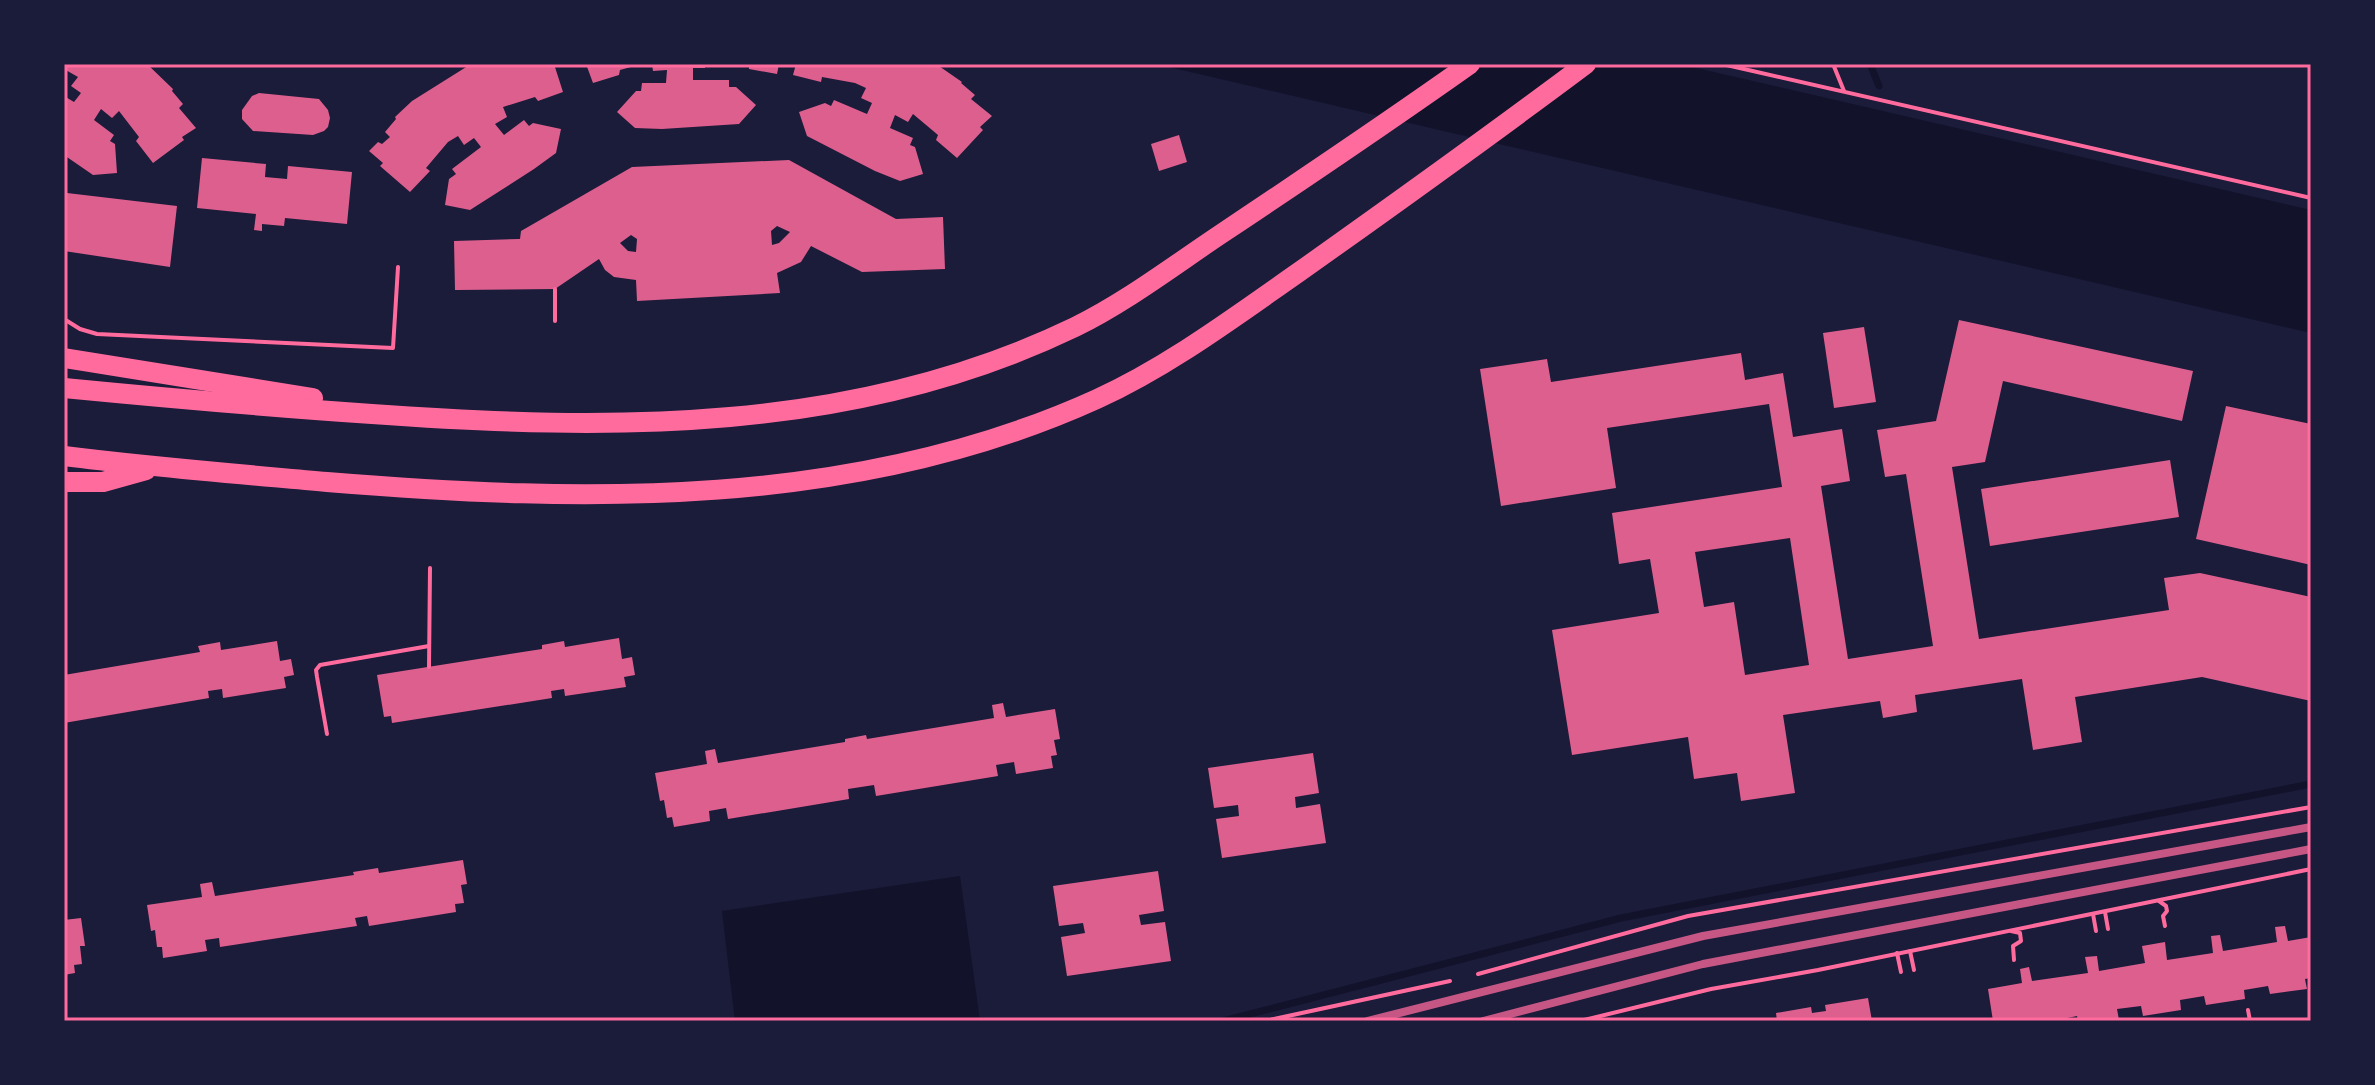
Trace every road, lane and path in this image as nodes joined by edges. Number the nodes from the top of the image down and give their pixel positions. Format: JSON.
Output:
{"nodes":[{"id":1,"x":1470,"y":64,"type":"edge"},
{"id":2,"x":1586,"y":64,"type":"edge"},
{"id":3,"x":1722,"y":64,"type":"edge"},
{"id":4,"x":1833,"y":64,"type":"edge"},
{"id":5,"x":1845,"y":92,"type":"junction"},
{"id":6,"x":2311,"y":198,"type":"edge"},
{"id":7,"x":398,"y":267,"type":"dead end"},
{"id":8,"x":555,"y":289,"type":"dead end"},
{"id":9,"x":64,"y":319,"type":"edge"},
{"id":10,"x":555,"y":321,"type":"dead end"},
{"id":11,"x":64,"y":358,"type":"edge"},
{"id":12,"x":64,"y":388,"type":"edge"},
{"id":13,"x":445,"y":419,"type":"junction"},
{"id":14,"x":64,"y":456,"type":"edge"},
{"id":15,"x":154,"y":467,"type":"junction"},
{"id":16,"x":64,"y":482,"type":"edge"},
{"id":17,"x":430,"y":568,"type":"dead end"},
{"id":18,"x":429,"y":646,"type":"junction"},
{"id":19,"x":429,"y":667,"type":"dead end"},
{"id":20,"x":327,"y":734,"type":"dead end"},
{"id":21,"x":2311,"y":827,"type":"edge"},
{"id":22,"x":2311,"y":849,"type":"edge"},
{"id":23,"x":2311,"y":869,"type":"edge"},
{"id":24,"x":2159,"y":900,"type":"junction"},
{"id":25,"x":2105,"y":912,"type":"junction"},
{"id":26,"x":2093,"y":914,"type":"junction"},
{"id":27,"x":2165,"y":926,"type":"dead end"},
{"id":28,"x":2108,"y":929,"type":"dead end"},
{"id":29,"x":2008,"y":931,"type":"junction"},
{"id":30,"x":2096,"y":931,"type":"dead end"},
{"id":31,"x":1910,"y":951,"type":"junction"},
{"id":32,"x":1897,"y":953,"type":"junction"},
{"id":33,"x":2014,"y":960,"type":"dead end"},
{"id":34,"x":1914,"y":970,"type":"dead end"},
{"id":35,"x":1901,"y":972,"type":"dead end"},
{"id":36,"x":2248,"y":1010,"type":"dead end"},
{"id":37,"x":1368,"y":1021,"type":"edge"},
{"id":38,"x":1483,"y":1021,"type":"edge"},
{"id":39,"x":1580,"y":1021,"type":"edge"},
{"id":40,"x":2250,"y":1021,"type":"edge"}],
"edges":[{"from":1,"to":13,"type":"highway"},
{"from":2,"to":15,"type":"highway"},
{"from":3,"to":5,"type":"path"},
{"from":4,"to":5,"type":"path"},
{"from":5,"to":6,"type":"path"},
{"from":7,"to":9,"type":"path"},
{"from":8,"to":10,"type":"path"},
{"from":11,"to":13,"type":"highway"},
{"from":12,"to":13,"type":"highway"},
{"from":14,"to":15,"type":"highway"},
{"from":15,"to":16,"type":"highway"},
{"from":17,"to":18,"type":"path"},
{"from":18,"to":19,"type":"path"},
{"from":18,"to":20,"type":"path"},
{"from":21,"to":37,"type":"street"},
{"from":22,"to":38,"type":"street"},
{"from":23,"to":24,"type":"path"},
{"from":24,"to":25,"type":"path"},
{"from":24,"to":27,"type":"path"},
{"from":25,"to":26,"type":"path"},
{"from":25,"to":28,"type":"path"},
{"from":26,"to":29,"type":"path"},
{"from":26,"to":30,"type":"path"},
{"from":29,"to":31,"type":"path"},
{"from":29,"to":33,"type":"path"},
{"from":31,"to":32,"type":"path"},
{"from":31,"to":34,"type":"path"},
{"from":32,"to":35,"type":"path"},
{"from":32,"to":39,"type":"path"},
{"from":36,"to":40,"type":"path"}]}
